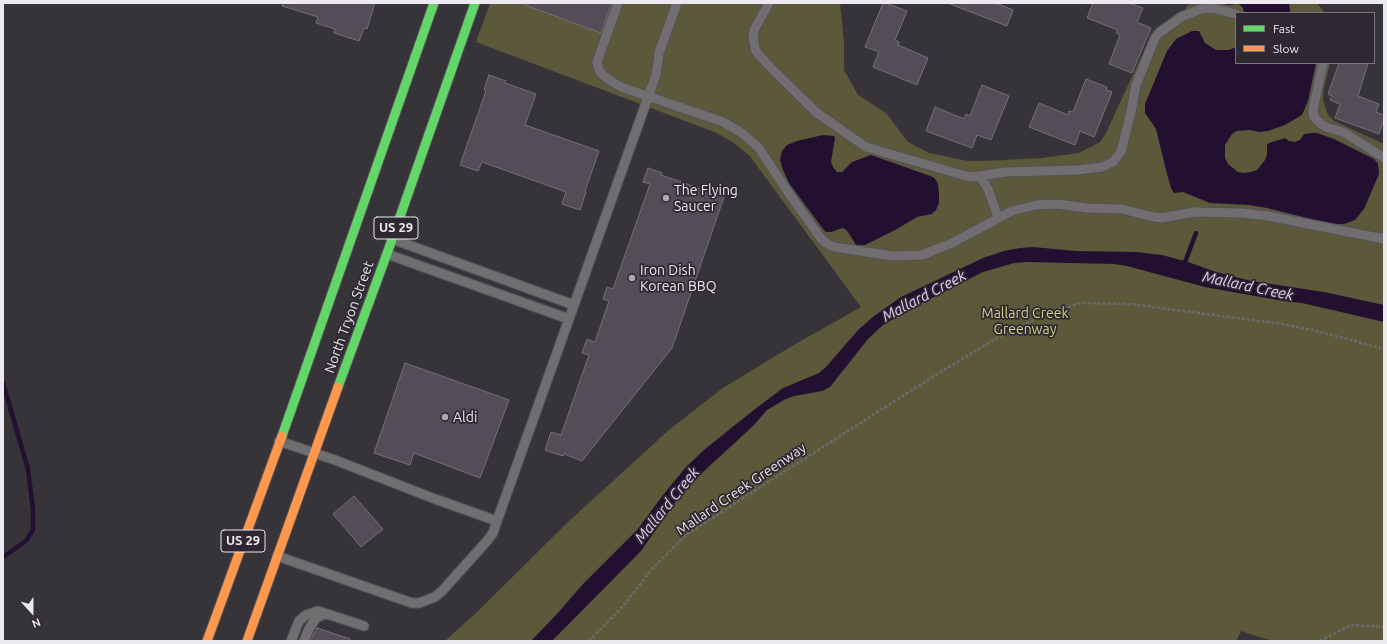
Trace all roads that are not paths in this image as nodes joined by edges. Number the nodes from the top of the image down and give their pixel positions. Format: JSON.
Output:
{"nodes":[{"id":1,"x":434,"y":3,"type":"edge"},
{"id":2,"x":475,"y":3,"type":"edge"},
{"id":3,"x":618,"y":3,"type":"edge"},
{"id":4,"x":677,"y":3,"type":"edge"},
{"id":5,"x":769,"y":3,"type":"edge"},
{"id":6,"x":1235,"y":14,"type":"edge"},
{"id":7,"x":1323,"y":64,"type":"edge"},
{"id":8,"x":648,"y":97,"type":"junction"},
{"id":9,"x":1384,"y":158,"type":"edge"},
{"id":10,"x":980,"y":176,"type":"junction"},
{"id":11,"x":998,"y":218,"type":"junction"},
{"id":12,"x":392,"y":239,"type":"junction"},
{"id":13,"x":1384,"y":240,"type":"edge"},
{"id":14,"x":387,"y":254,"type":"junction"},
{"id":15,"x":574,"y":304,"type":"junction"},
{"id":16,"x":569,"y":319,"type":"junction"},
{"id":17,"x":279,"y":441,"type":"junction"},
{"id":18,"x":314,"y":452,"type":"junction"},
{"id":19,"x":497,"y":521,"type":"junction"},
{"id":20,"x":277,"y":556,"type":"junction"},
{"id":21,"x":328,"y":614,"type":"junction"},
{"id":22,"x":364,"y":626,"type":"dead end"},
{"id":23,"x":207,"y":641,"type":"edge"},
{"id":24,"x":248,"y":641,"type":"edge"},
{"id":25,"x":291,"y":641,"type":"edge"},
{"id":26,"x":304,"y":641,"type":"edge"}],
"edges":[{"from":1,"to":17,"type":"main road","name":"North Tryon Street","number":"US 29"},
{"from":2,"to":12,"type":"main road","name":"North Tryon Street","number":"US 29"},
{"from":3,"to":8,"type":"lane"},
{"from":4,"to":8,"type":"lane"},
{"from":5,"to":10,"type":"lane"},
{"from":6,"to":10,"type":"lane"},
{"from":7,"to":9,"type":"lane"},
{"from":8,"to":11,"type":"lane"},
{"from":8,"to":15,"type":"lane"},
{"from":10,"to":11,"type":"lane"},
{"from":11,"to":13,"type":"lane"},
{"from":12,"to":14,"type":"main road","name":"North Tryon Street","number":"US 29"},
{"from":12,"to":15,"type":"lane"},
{"from":14,"to":16,"type":"lane"},
{"from":14,"to":18,"type":"main road","name":"North Tryon Street","number":"US 29"},
{"from":15,"to":16,"type":"lane"},
{"from":16,"to":19,"type":"lane"},
{"from":17,"to":18,"type":"lane"},
{"from":17,"to":23,"type":"main road","name":"North Tryon Street","number":"US 29"},
{"from":18,"to":19,"type":"lane"},
{"from":18,"to":20,"type":"main road","name":"North Tryon Street","number":"US 29"},
{"from":19,"to":20,"type":"lane"},
{"from":20,"to":24,"type":"main road","name":"North Tryon Street","number":"US 29"},
{"from":21,"to":22,"type":"lane"},
{"from":21,"to":25,"type":"lane"},
{"from":21,"to":26,"type":"lane"}]}
